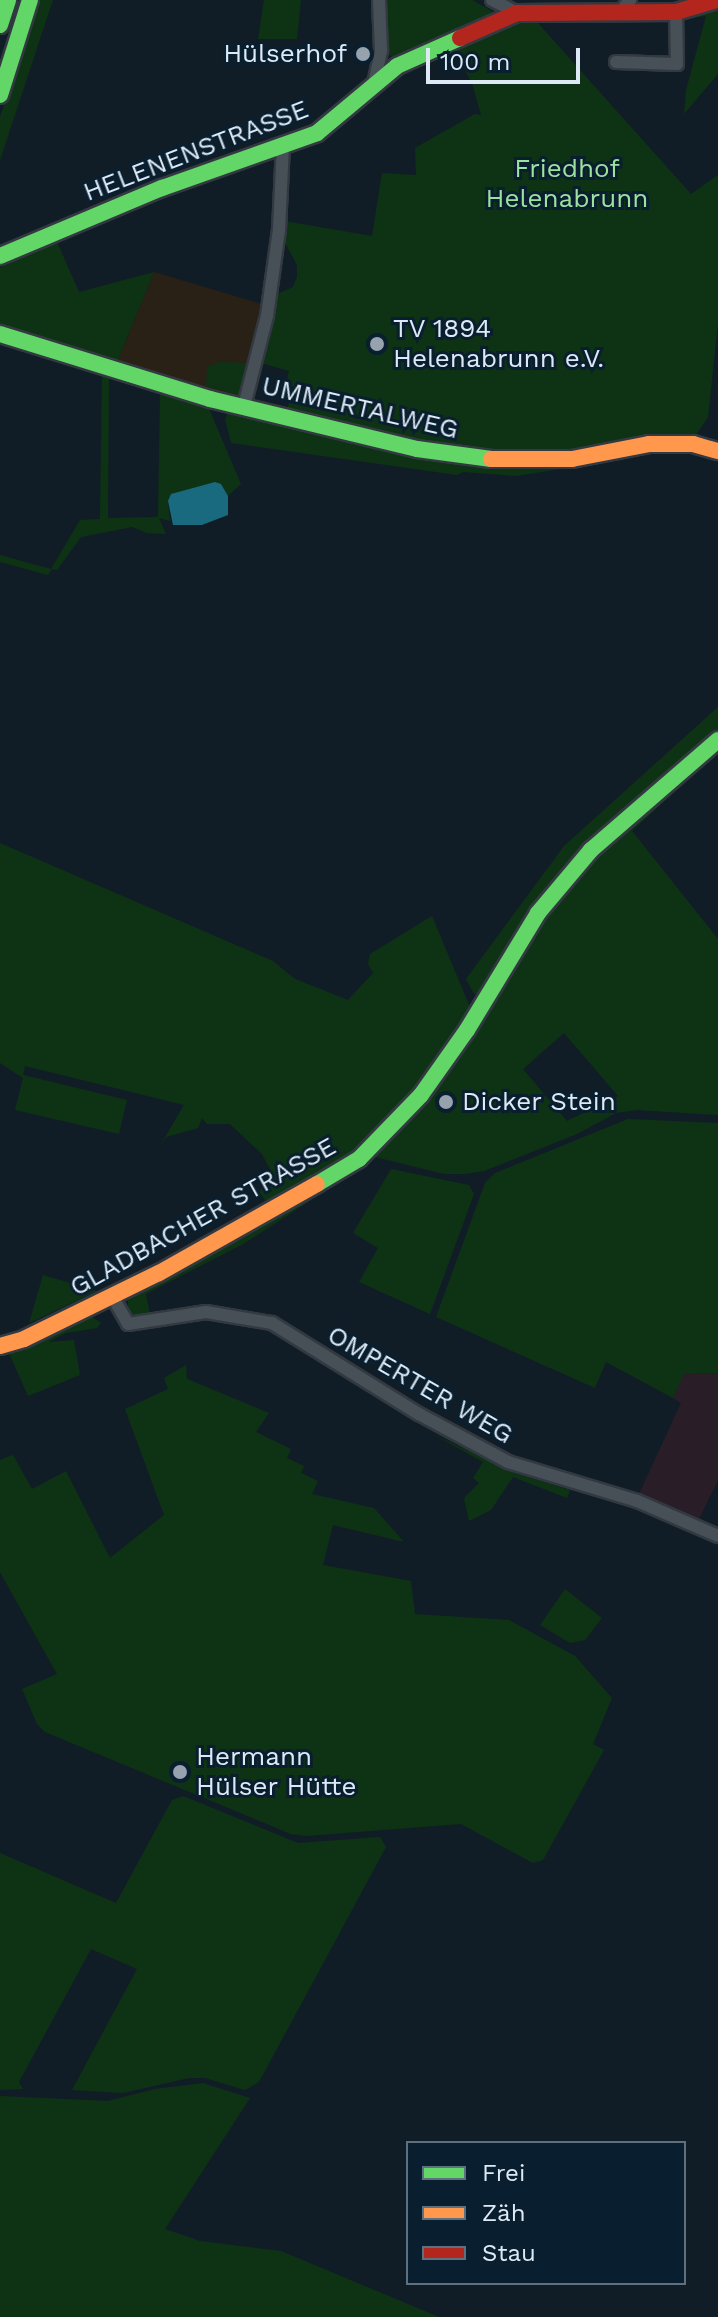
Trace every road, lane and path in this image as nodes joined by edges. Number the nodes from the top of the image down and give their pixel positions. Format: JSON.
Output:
{"nodes":[{"id":1,"x":8,"y":0,"type":"edge"},
{"id":2,"x":30,"y":0,"type":"edge"},
{"id":3,"x":379,"y":0,"type":"edge"},
{"id":4,"x":492,"y":0,"type":"edge"},
{"id":5,"x":717,"y":0,"type":"edge"},
{"id":6,"x":626,"y":5,"type":"edge"},
{"id":7,"x":676,"y":12,"type":"junction"},
{"id":8,"x":517,"y":13,"type":"junction"},
{"id":9,"x":0,"y":25,"type":"edge"},
{"id":10,"x":616,"y":62,"type":"dead end"},
{"id":11,"x":374,"y":84,"type":"junction"},
{"id":12,"x":0,"y":95,"type":"edge"},
{"id":13,"x":283,"y":146,"type":"junction"},
{"id":14,"x":0,"y":256,"type":"edge"},
{"id":15,"x":0,"y":334,"type":"edge"},
{"id":16,"x":244,"y":406,"type":"junction"},
{"id":17,"x":718,"y":451,"type":"edge"},
{"id":18,"x":718,"y":740,"type":"edge"},
{"id":19,"x":112,"y":1296,"type":"junction"},
{"id":20,"x":0,"y":1346,"type":"edge"},
{"id":21,"x":718,"y":1536,"type":"edge"}],
"edges":[{"from":1,"to":9,"type":"street"},
{"from":2,"to":12,"type":"street"},
{"from":3,"to":11,"type":"street"},
{"from":4,"to":8,"type":"street"},
{"from":5,"to":7,"type":"street","name":"HELENENSTRASSE"},
{"from":6,"to":7,"type":"street","name":"HELENENSTRASSE"},
{"from":6,"to":8,"type":"street","name":"HELENENSTRASSE"},
{"from":7,"to":10,"type":"street"},
{"from":8,"to":11,"type":"street","name":"HELENENSTRASSE"},
{"from":11,"to":13,"type":"street","name":"HELENENSTRASSE"},
{"from":13,"to":14,"type":"street","name":"HELENENSTRASSE"},
{"from":13,"to":16,"type":"street"},
{"from":15,"to":16,"type":"street","name":"UMMERTALWEG"},
{"from":16,"to":17,"type":"street","name":"UMMERTALWEG"},
{"from":18,"to":19,"type":"street","name":"GLADBACHER STRASSE"},
{"from":19,"to":20,"type":"street","name":"GLADBACHER STRASSE"},
{"from":19,"to":21,"type":"street","name":"OMPERTER WEG"}]}
